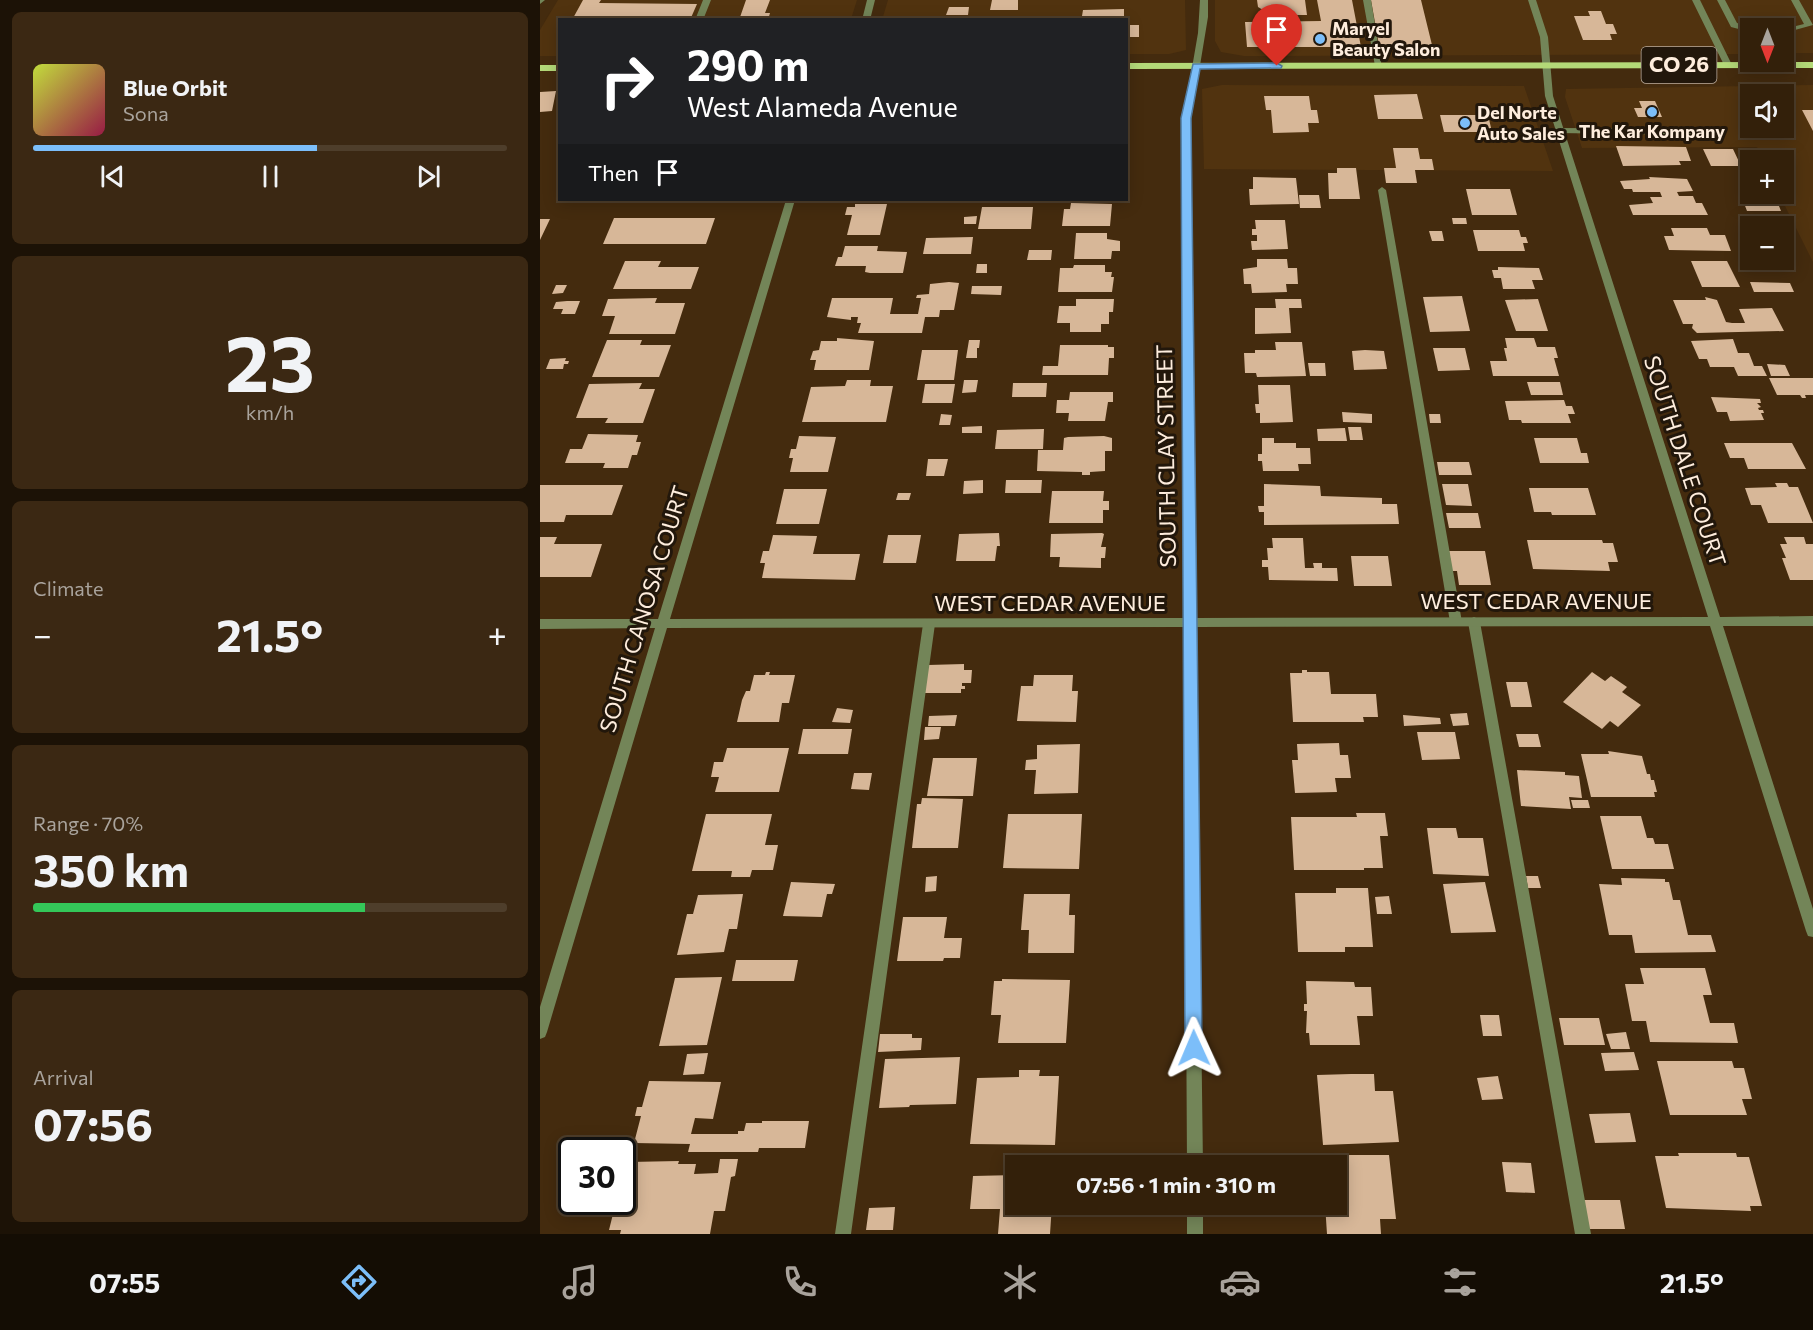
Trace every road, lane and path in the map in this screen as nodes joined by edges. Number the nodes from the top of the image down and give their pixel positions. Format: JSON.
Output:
{"nodes":[{"id":1,"x":707,"y":0,"type":"edge"},
{"id":2,"x":872,"y":0,"type":"edge"},
{"id":3,"x":1204,"y":0,"type":"edge"},
{"id":4,"x":1367,"y":0,"type":"edge"},
{"id":5,"x":1532,"y":0,"type":"edge"},
{"id":6,"x":1696,"y":0,"type":"edge"},
{"id":7,"x":1721,"y":0,"type":"edge"},
{"id":8,"x":1795,"y":0,"type":"edge"},
{"id":9,"x":700,"y":18,"type":"edge"},
{"id":10,"x":867,"y":18,"type":"edge"},
{"id":11,"x":1740,"y":27,"type":"edge"},
{"id":12,"x":1794,"y":28,"type":"edge"},
{"id":13,"x":1740,"y":64,"type":"edge"},
{"id":14,"x":1794,"y":64,"type":"edge"},
{"id":15,"x":1728,"y":65,"type":"junction"},
{"id":16,"x":1813,"y":65,"type":"edge"},
{"id":17,"x":1128,"y":66,"type":"edge"},
{"id":18,"x":1196,"y":66,"type":"junction"},
{"id":19,"x":1379,"y":66,"type":"junction"},
{"id":20,"x":1545,"y":66,"type":"junction"},
{"id":21,"x":540,"y":68,"type":"edge"},
{"id":22,"x":558,"y":68,"type":"edge"},
{"id":23,"x":1560,"y":131,"type":"junction"},
{"id":24,"x":1699,"y":132,"type":"dead end"},
{"id":25,"x":1382,"y":190,"type":"dead end"},
{"id":26,"x":790,"y":201,"type":"edge"},
{"id":27,"x":1715,"y":621,"type":"junction"},
{"id":28,"x":1813,"y":621,"type":"edge"},
{"id":29,"x":1456,"y":622,"type":"junction"},
{"id":30,"x":1474,"y":622,"type":"junction"},
{"id":31,"x":1190,"y":623,"type":"junction"},
{"id":32,"x":540,"y":624,"type":"edge"},
{"id":33,"x":661,"y":624,"type":"junction"},
{"id":34,"x":929,"y":624,"type":"junction"},
{"id":35,"x":1813,"y":931,"type":"edge"},
{"id":36,"x":540,"y":1032,"type":"edge"},
{"id":37,"x":1195,"y":1155,"type":"edge"},
{"id":38,"x":1195,"y":1215,"type":"edge"},
{"id":39,"x":843,"y":1234,"type":"edge"},
{"id":40,"x":1195,"y":1234,"type":"edge"},
{"id":41,"x":1583,"y":1234,"type":"edge"}],
"edges":[{"from":1,"to":9,"type":"street"},
{"from":2,"to":10,"type":"street"},
{"from":3,"to":18,"type":"street","name":"SOUTH CLAY STREET"},
{"from":4,"to":19,"type":"street"},
{"from":5,"to":20,"type":"street","name":"SOUTH DALE COURT"},
{"from":6,"to":15,"type":"street"},
{"from":7,"to":11,"type":"street"},
{"from":8,"to":12,"type":"street"},
{"from":13,"to":15,"type":"main road","number":"CO 26"},
{"from":14,"to":16,"type":"main road","number":"CO 26"},
{"from":15,"to":20,"type":"main road","number":"CO 26"},
{"from":17,"to":18,"type":"main road","number":"CO 26"},
{"from":18,"to":19,"type":"main road","number":"CO 26"},
{"from":18,"to":31,"type":"street","name":"SOUTH CLAY STREET"},
{"from":19,"to":20,"type":"main road","number":"CO 26"},
{"from":20,"to":23,"type":"street","name":"SOUTH DALE COURT"},
{"from":21,"to":22,"type":"main road"},
{"from":23,"to":24,"type":"street"},
{"from":23,"to":27,"type":"street","name":"SOUTH DALE COURT"},
{"from":25,"to":29,"type":"street"},
{"from":26,"to":33,"type":"street","name":"SOUTH CANOSA COURT"},
{"from":27,"to":28,"type":"street","name":"WEST CEDAR AVENUE"},
{"from":27,"to":30,"type":"street","name":"WEST CEDAR AVENUE"},
{"from":27,"to":35,"type":"street","name":"SOUTH DALE COURT"},
{"from":29,"to":30,"type":"street","name":"WEST CEDAR AVENUE"},
{"from":29,"to":31,"type":"street","name":"WEST CEDAR AVENUE"},
{"from":30,"to":41,"type":"street"},
{"from":31,"to":34,"type":"street","name":"WEST CEDAR AVENUE"},
{"from":31,"to":37,"type":"street","name":"SOUTH CLAY STREET"},
{"from":32,"to":33,"type":"street","name":"WEST CEDAR AVENUE"},
{"from":33,"to":34,"type":"street","name":"WEST CEDAR AVENUE"},
{"from":33,"to":36,"type":"street","name":"SOUTH CANOSA COURT"},
{"from":34,"to":39,"type":"street"},
{"from":38,"to":40,"type":"street"}]}
